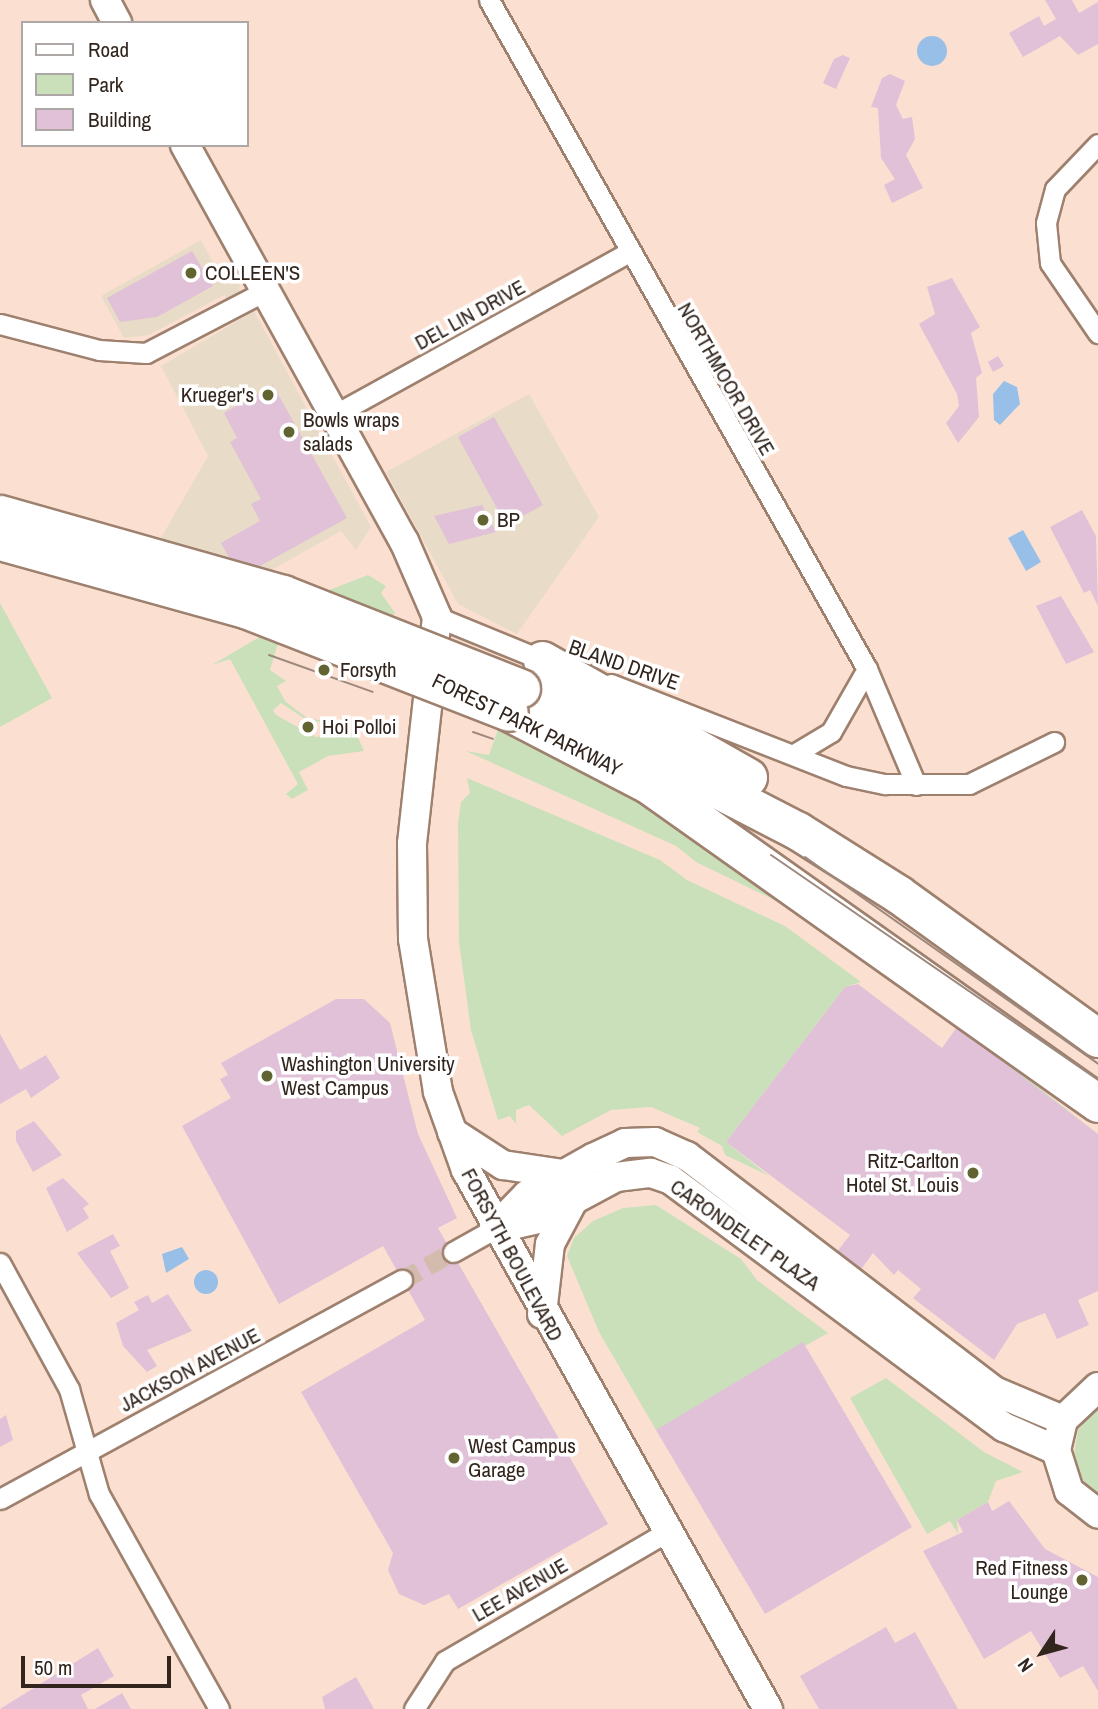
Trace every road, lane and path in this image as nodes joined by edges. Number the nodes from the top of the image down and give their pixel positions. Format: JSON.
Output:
{"nodes":[{"id":1,"x":105,"y":0,"type":"edge"},
{"id":2,"x":489,"y":0,"type":"edge"},
{"id":3,"x":116,"y":21,"type":"edge"},
{"id":4,"x":1098,"y":144,"type":"edge"},
{"id":5,"x":186,"y":147,"type":"edge"},
{"id":6,"x":627,"y":253,"type":"junction"},
{"id":7,"x":265,"y":291,"type":"junction"},
{"id":8,"x":0,"y":324,"type":"edge"},
{"id":9,"x":1098,"y":334,"type":"edge"},
{"id":10,"x":334,"y":415,"type":"junction"},
{"id":11,"x":0,"y":514,"type":"edge"},
{"id":12,"x":0,"y":541,"type":"edge"},
{"id":13,"x":437,"y":617,"type":"junction"},
{"id":14,"x":867,"y":669,"type":"junction"},
{"id":15,"x":524,"y":687,"type":"junction"},
{"id":16,"x":1054,"y":742,"type":"dead end"},
{"id":17,"x":796,"y":754,"type":"junction"},
{"id":18,"x":916,"y":785,"type":"junction"},
{"id":19,"x":1098,"y":1038,"type":"edge"},
{"id":20,"x":1098,"y":1103,"type":"edge"},
{"id":21,"x":452,"y":1132,"type":"junction"},
{"id":22,"x":569,"y":1186,"type":"junction"},
{"id":23,"x":494,"y":1229,"type":"junction"},
{"id":24,"x":453,"y":1252,"type":"tunnel mouth"},
{"id":25,"x":0,"y":1263,"type":"edge"},
{"id":26,"x":402,"y":1280,"type":"tunnel mouth"},
{"id":27,"x":542,"y":1316,"type":"junction"},
{"id":28,"x":1098,"y":1387,"type":"edge"},
{"id":29,"x":1063,"y":1420,"type":"junction"},
{"id":30,"x":91,"y":1450,"type":"junction"},
{"id":31,"x":1056,"y":1450,"type":"junction"},
{"id":32,"x":0,"y":1499,"type":"edge"},
{"id":33,"x":1098,"y":1514,"type":"edge"},
{"id":34,"x":668,"y":1531,"type":"junction"},
{"id":35,"x":219,"y":1709,"type":"edge"},
{"id":36,"x":414,"y":1709,"type":"edge"},
{"id":37,"x":768,"y":1709,"type":"edge"}],
"edges":[{"from":1,"to":3,"type":"main road"},
{"from":2,"to":6,"type":"street","name":"NORTHMOOR DRIVE"},
{"from":4,"to":9,"type":"street"},
{"from":5,"to":7,"type":"main road","name":"FORSYTH BOULEVARD"},
{"from":6,"to":10,"type":"street","name":"DEL LIN DRIVE"},
{"from":6,"to":14,"type":"street","name":"NORTHMOOR DRIVE"},
{"from":7,"to":8,"type":"street"},
{"from":7,"to":10,"type":"main road","name":"FORSYTH BOULEVARD"},
{"from":10,"to":13,"type":"main road","name":"FORSYTH BOULEVARD"},
{"from":11,"to":15,"type":"highway","name":"FOREST PARK PARKWAY","bridge":true},
{"from":12,"to":15,"type":"highway","name":"FOREST PARK PARKWAY","bridge":true},
{"from":13,"to":15,"type":"street","name":"BLAND DRIVE"},
{"from":13,"to":21,"type":"main road","name":"FORSYTH BOULEVARD"},
{"from":14,"to":17,"type":"street"},
{"from":14,"to":18,"type":"street","name":"NORTHMOOR DRIVE"},
{"from":15,"to":17,"type":"street","name":"BLAND DRIVE"},
{"from":15,"to":19,"type":"highway","name":"FOREST PARK PARKWAY"},
{"from":15,"to":20,"type":"highway","name":"FOREST PARK PARKWAY"},
{"from":16,"to":18,"type":"street","name":"BLAND DRIVE"},
{"from":17,"to":18,"type":"street","name":"BLAND DRIVE"},
{"from":21,"to":22,"type":"main road"},
{"from":21,"to":23,"type":"main road","name":"FORSYTH BOULEVARD"},
{"from":22,"to":23,"type":"main road","name":"CARONDELET PLAZA"},
{"from":22,"to":27,"type":"main road"},
{"from":22,"to":29,"type":"main road","name":"CARONDELET PLAZA"},
{"from":22,"to":31,"type":"main road","name":"CARONDELET PLAZA"},
{"from":23,"to":24,"type":"street"},
{"from":23,"to":27,"type":"main road","name":"FORSYTH BOULEVARD"},
{"from":25,"to":30,"type":"street"},
{"from":26,"to":30,"type":"street","name":"JACKSON AVENUE"},
{"from":27,"to":34,"type":"main road","name":"FORSYTH BOULEVARD"},
{"from":28,"to":29,"type":"main road"},
{"from":29,"to":31,"type":"main road"},
{"from":30,"to":32,"type":"street","name":"JACKSON AVENUE"},
{"from":30,"to":35,"type":"street"},
{"from":31,"to":33,"type":"main road"},
{"from":34,"to":36,"type":"street","name":"LEE AVENUE"},
{"from":34,"to":37,"type":"main road","name":"FORSYTH BOULEVARD"}]}
